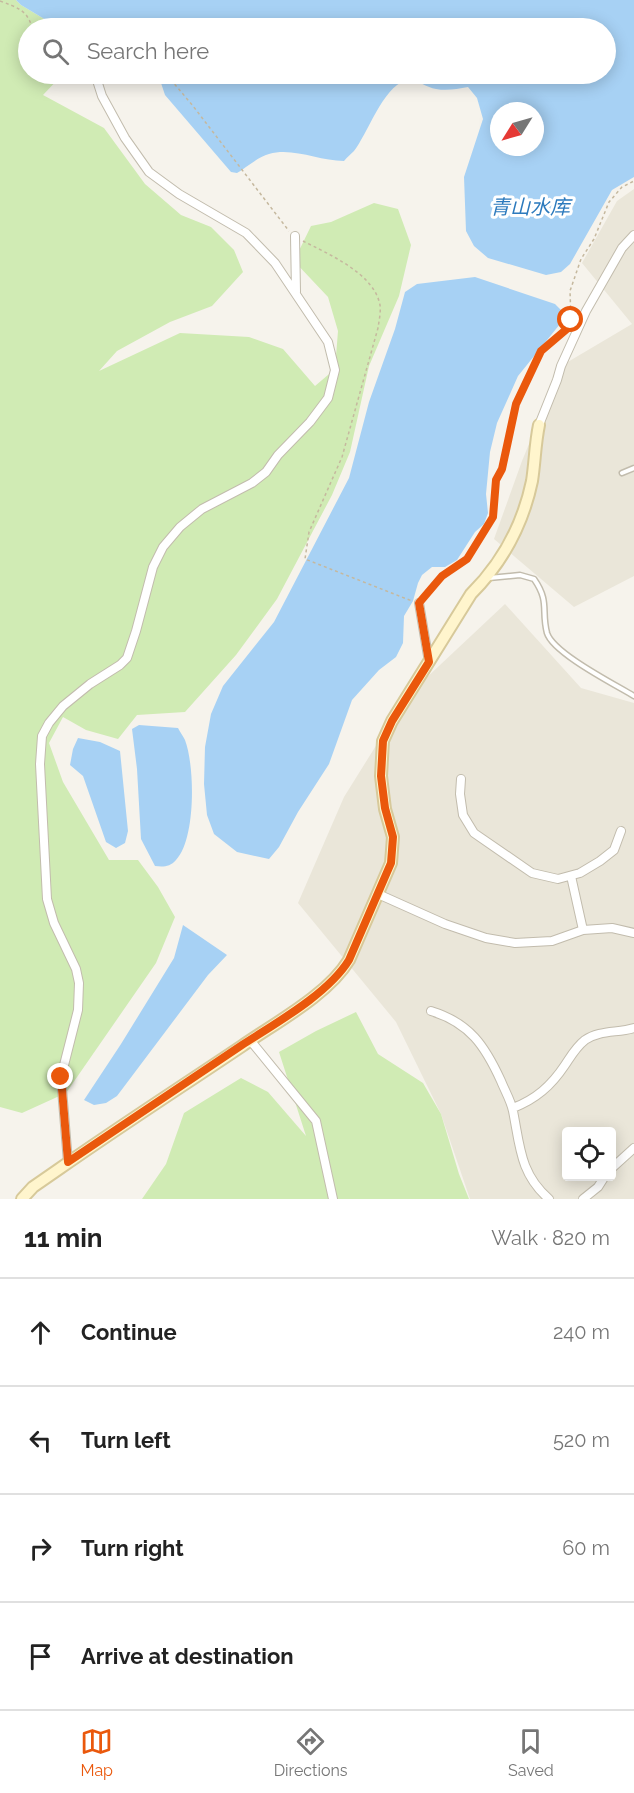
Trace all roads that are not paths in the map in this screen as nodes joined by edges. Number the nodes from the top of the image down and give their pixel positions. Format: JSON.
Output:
{"nodes":[{"id":1,"x":98,"y":84,"type":"edge"},
{"id":2,"x":634,"y":235,"type":"edge"},
{"id":3,"x":295,"y":236,"type":"road end"},
{"id":4,"x":296,"y":293,"type":"junction"},
{"id":5,"x":539,"y":425,"type":"joint"},
{"id":6,"x":634,"y":468,"type":"edge"},
{"id":7,"x":622,"y":473,"type":"dead end"},
{"id":8,"x":487,"y":578,"type":"junction"},
{"id":9,"x":419,"y":603,"type":"road end"},
{"id":10,"x":429,"y":662,"type":"junction"},
{"id":11,"x":634,"y":696,"type":"edge"},
{"id":12,"x":461,"y":779,"type":"dead end"},
{"id":13,"x":621,"y":831,"type":"dead end"},
{"id":14,"x":571,"y":876,"type":"junction"},
{"id":15,"x":378,"y":894,"type":"junction"},
{"id":16,"x":583,"y":930,"type":"junction"},
{"id":17,"x":634,"y":933,"type":"edge"},
{"id":18,"x":431,"y":1011,"type":"dead end"},
{"id":19,"x":634,"y":1028,"type":"edge"},
{"id":20,"x":250,"y":1040,"type":"junction"},
{"id":21,"x":513,"y":1108,"type":"junction"},
{"id":22,"x":634,"y":1148,"type":"edge"},
{"id":23,"x":68,"y":1162,"type":"junction"},
{"id":24,"x":616,"y":1164,"type":"edge"},
{"id":25,"x":601,"y":1181,"type":"edge"},
{"id":26,"x":22,"y":1199,"type":"edge"},
{"id":27,"x":333,"y":1199,"type":"edge"},
{"id":28,"x":549,"y":1199,"type":"edge"},
{"id":29,"x":583,"y":1199,"type":"edge"}],
"edges":[{"from":1,"to":4,"type":"street"},
{"from":2,"to":5,"type":"street"},
{"from":3,"to":4,"type":"street"},
{"from":4,"to":23,"type":"street"},
{"from":5,"to":8,"type":"street"},
{"from":6,"to":7,"type":"lane"},
{"from":8,"to":10,"type":"street"},
{"from":8,"to":11,"type":"lane"},
{"from":9,"to":10,"type":"street"},
{"from":10,"to":15,"type":"street"},
{"from":12,"to":14,"type":"street"},
{"from":13,"to":14,"type":"street"},
{"from":14,"to":16,"type":"street"},
{"from":15,"to":16,"type":"street"},
{"from":15,"to":20,"type":"street"},
{"from":16,"to":17,"type":"street"},
{"from":18,"to":21,"type":"street"},
{"from":19,"to":21,"type":"street"},
{"from":20,"to":23,"type":"street"},
{"from":20,"to":27,"type":"street"},
{"from":21,"to":28,"type":"street"},
{"from":22,"to":24,"type":"street"},
{"from":23,"to":26,"type":"street"},
{"from":25,"to":29,"type":"street"}]}
